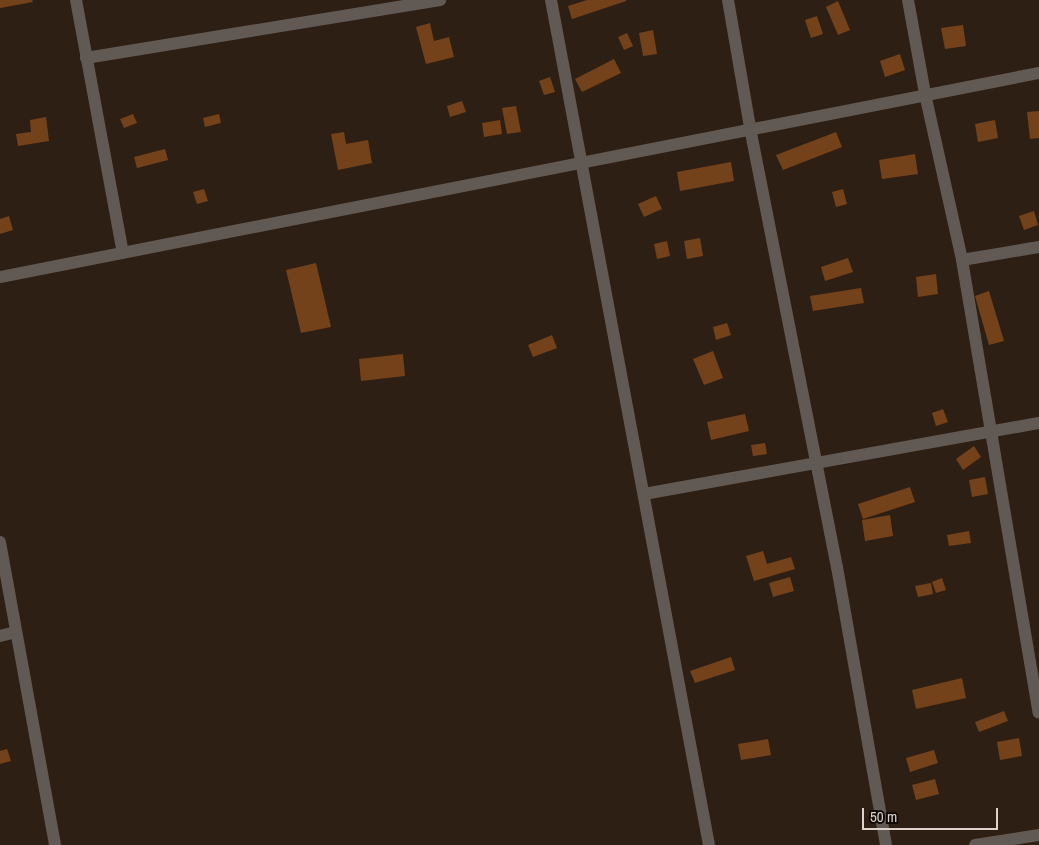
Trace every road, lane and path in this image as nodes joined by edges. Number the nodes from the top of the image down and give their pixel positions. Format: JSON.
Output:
{"nodes":[{"id":1,"x":76,"y":0,"type":"edge"},
{"id":2,"x":440,"y":0,"type":"edge"},
{"id":3,"x":551,"y":0,"type":"edge"},
{"id":4,"x":728,"y":0,"type":"edge"},
{"id":5,"x":908,"y":0,"type":"edge"},
{"id":6,"x":86,"y":58,"type":"junction"},
{"id":7,"x":1039,"y":73,"type":"edge"},
{"id":8,"x":925,"y":94,"type":"junction"},
{"id":9,"x":750,"y":128,"type":"junction"},
{"id":10,"x":582,"y":164,"type":"junction"},
{"id":11,"x":1039,"y":247,"type":"edge"},
{"id":12,"x":123,"y":253,"type":"junction"},
{"id":13,"x":962,"y":260,"type":"junction"},
{"id":14,"x":0,"y":276,"type":"edge"},
{"id":15,"x":1039,"y":424,"type":"edge"},
{"id":16,"x":989,"y":432,"type":"junction"},
{"id":17,"x":816,"y":462,"type":"junction"},
{"id":18,"x":644,"y":494,"type":"junction"},
{"id":19,"x":0,"y":542,"type":"edge"},
{"id":20,"x":16,"y":632,"type":"junction"},
{"id":21,"x":0,"y":636,"type":"edge"},
{"id":22,"x":1039,"y":713,"type":"edge"},
{"id":23,"x":1039,"y":835,"type":"edge"},
{"id":24,"x":55,"y":845,"type":"edge"},
{"id":25,"x":709,"y":845,"type":"edge"},
{"id":26,"x":886,"y":845,"type":"edge"},
{"id":27,"x":975,"y":845,"type":"edge"}],
"edges":[{"from":1,"to":6,"type":"street"},
{"from":2,"to":6,"type":"street"},
{"from":3,"to":10,"type":"street"},
{"from":4,"to":9,"type":"street"},
{"from":5,"to":8,"type":"street"},
{"from":6,"to":12,"type":"street"},
{"from":7,"to":8,"type":"street"},
{"from":8,"to":9,"type":"street"},
{"from":8,"to":13,"type":"street"},
{"from":9,"to":10,"type":"street"},
{"from":9,"to":17,"type":"street"},
{"from":10,"to":12,"type":"street"},
{"from":10,"to":18,"type":"street"},
{"from":11,"to":13,"type":"street"},
{"from":12,"to":14,"type":"street"},
{"from":13,"to":16,"type":"street"},
{"from":15,"to":16,"type":"street"},
{"from":16,"to":17,"type":"street"},
{"from":16,"to":22,"type":"street"},
{"from":17,"to":18,"type":"street"},
{"from":17,"to":26,"type":"street"},
{"from":18,"to":25,"type":"street"},
{"from":19,"to":20,"type":"street"},
{"from":20,"to":21,"type":"street"},
{"from":20,"to":24,"type":"street"},
{"from":23,"to":27,"type":"street"}]}
